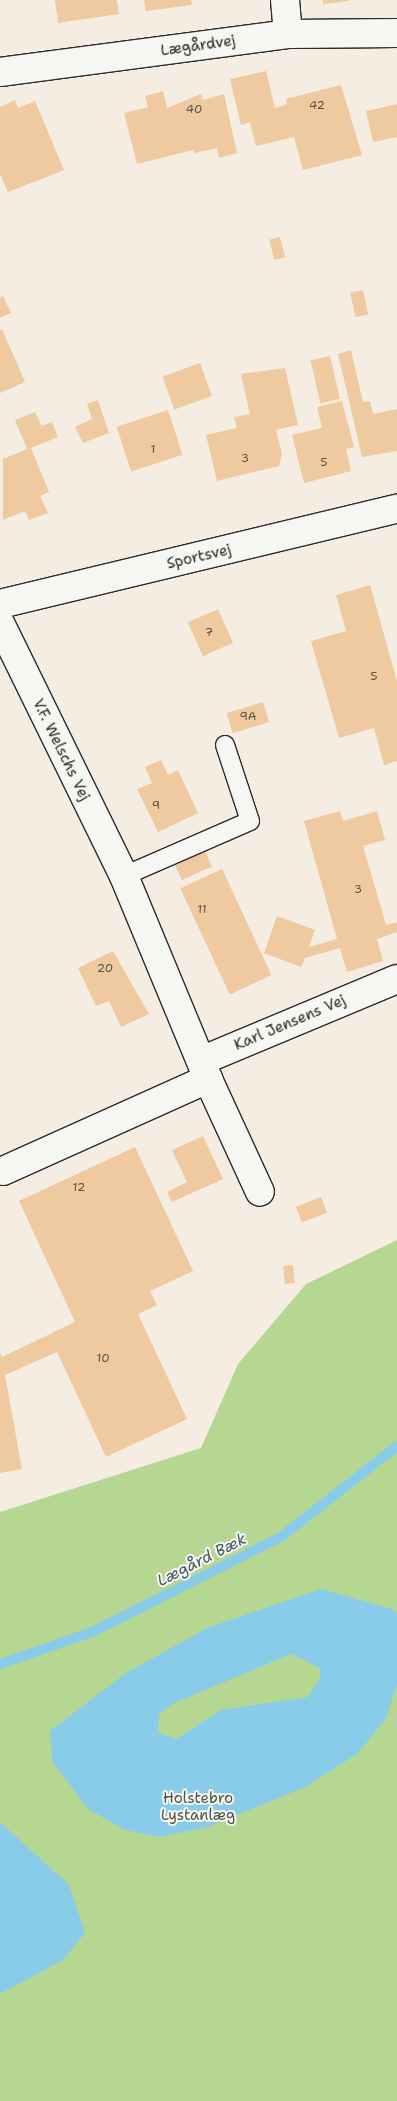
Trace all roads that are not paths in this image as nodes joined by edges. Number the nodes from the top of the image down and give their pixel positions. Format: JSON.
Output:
{"nodes":[{"id":1,"x":285,"y":0,"type":"edge"},
{"id":2,"x":397,"y":33,"type":"edge"},
{"id":3,"x":288,"y":34,"type":"junction"},
{"id":4,"x":0,"y":72,"type":"edge"},
{"id":5,"x":397,"y":509,"type":"edge"},
{"id":6,"x":0,"y":604,"type":"edge"},
{"id":7,"x":0,"y":623,"type":"edge"},
{"id":8,"x":225,"y":745,"type":"dead end"},
{"id":9,"x":124,"y":876,"type":"junction"},
{"id":10,"x":397,"y":979,"type":"edge"},
{"id":11,"x":204,"y":1070,"type":"junction"},
{"id":12,"x":2,"y":1171,"type":"dead end"},
{"id":13,"x":260,"y":1192,"type":"dead end"}],
"edges":[{"from":1,"to":3,"type":"street"},
{"from":2,"to":3,"type":"street","name":"Lægårdvej"},
{"from":3,"to":4,"type":"street","name":"Lægårdvej"},
{"from":5,"to":6,"type":"street","name":"Sportsvej"},
{"from":7,"to":9,"type":"street","name":"V.F. Welschs Vej"},
{"from":8,"to":9,"type":"lane"},
{"from":9,"to":11,"type":"street","name":"V.F. Welschs Vej"},
{"from":10,"to":11,"type":"street","name":"Karl Jensens Vej"},
{"from":11,"to":12,"type":"street","name":"Karl Jensens Vej"},
{"from":11,"to":13,"type":"street"}]}
